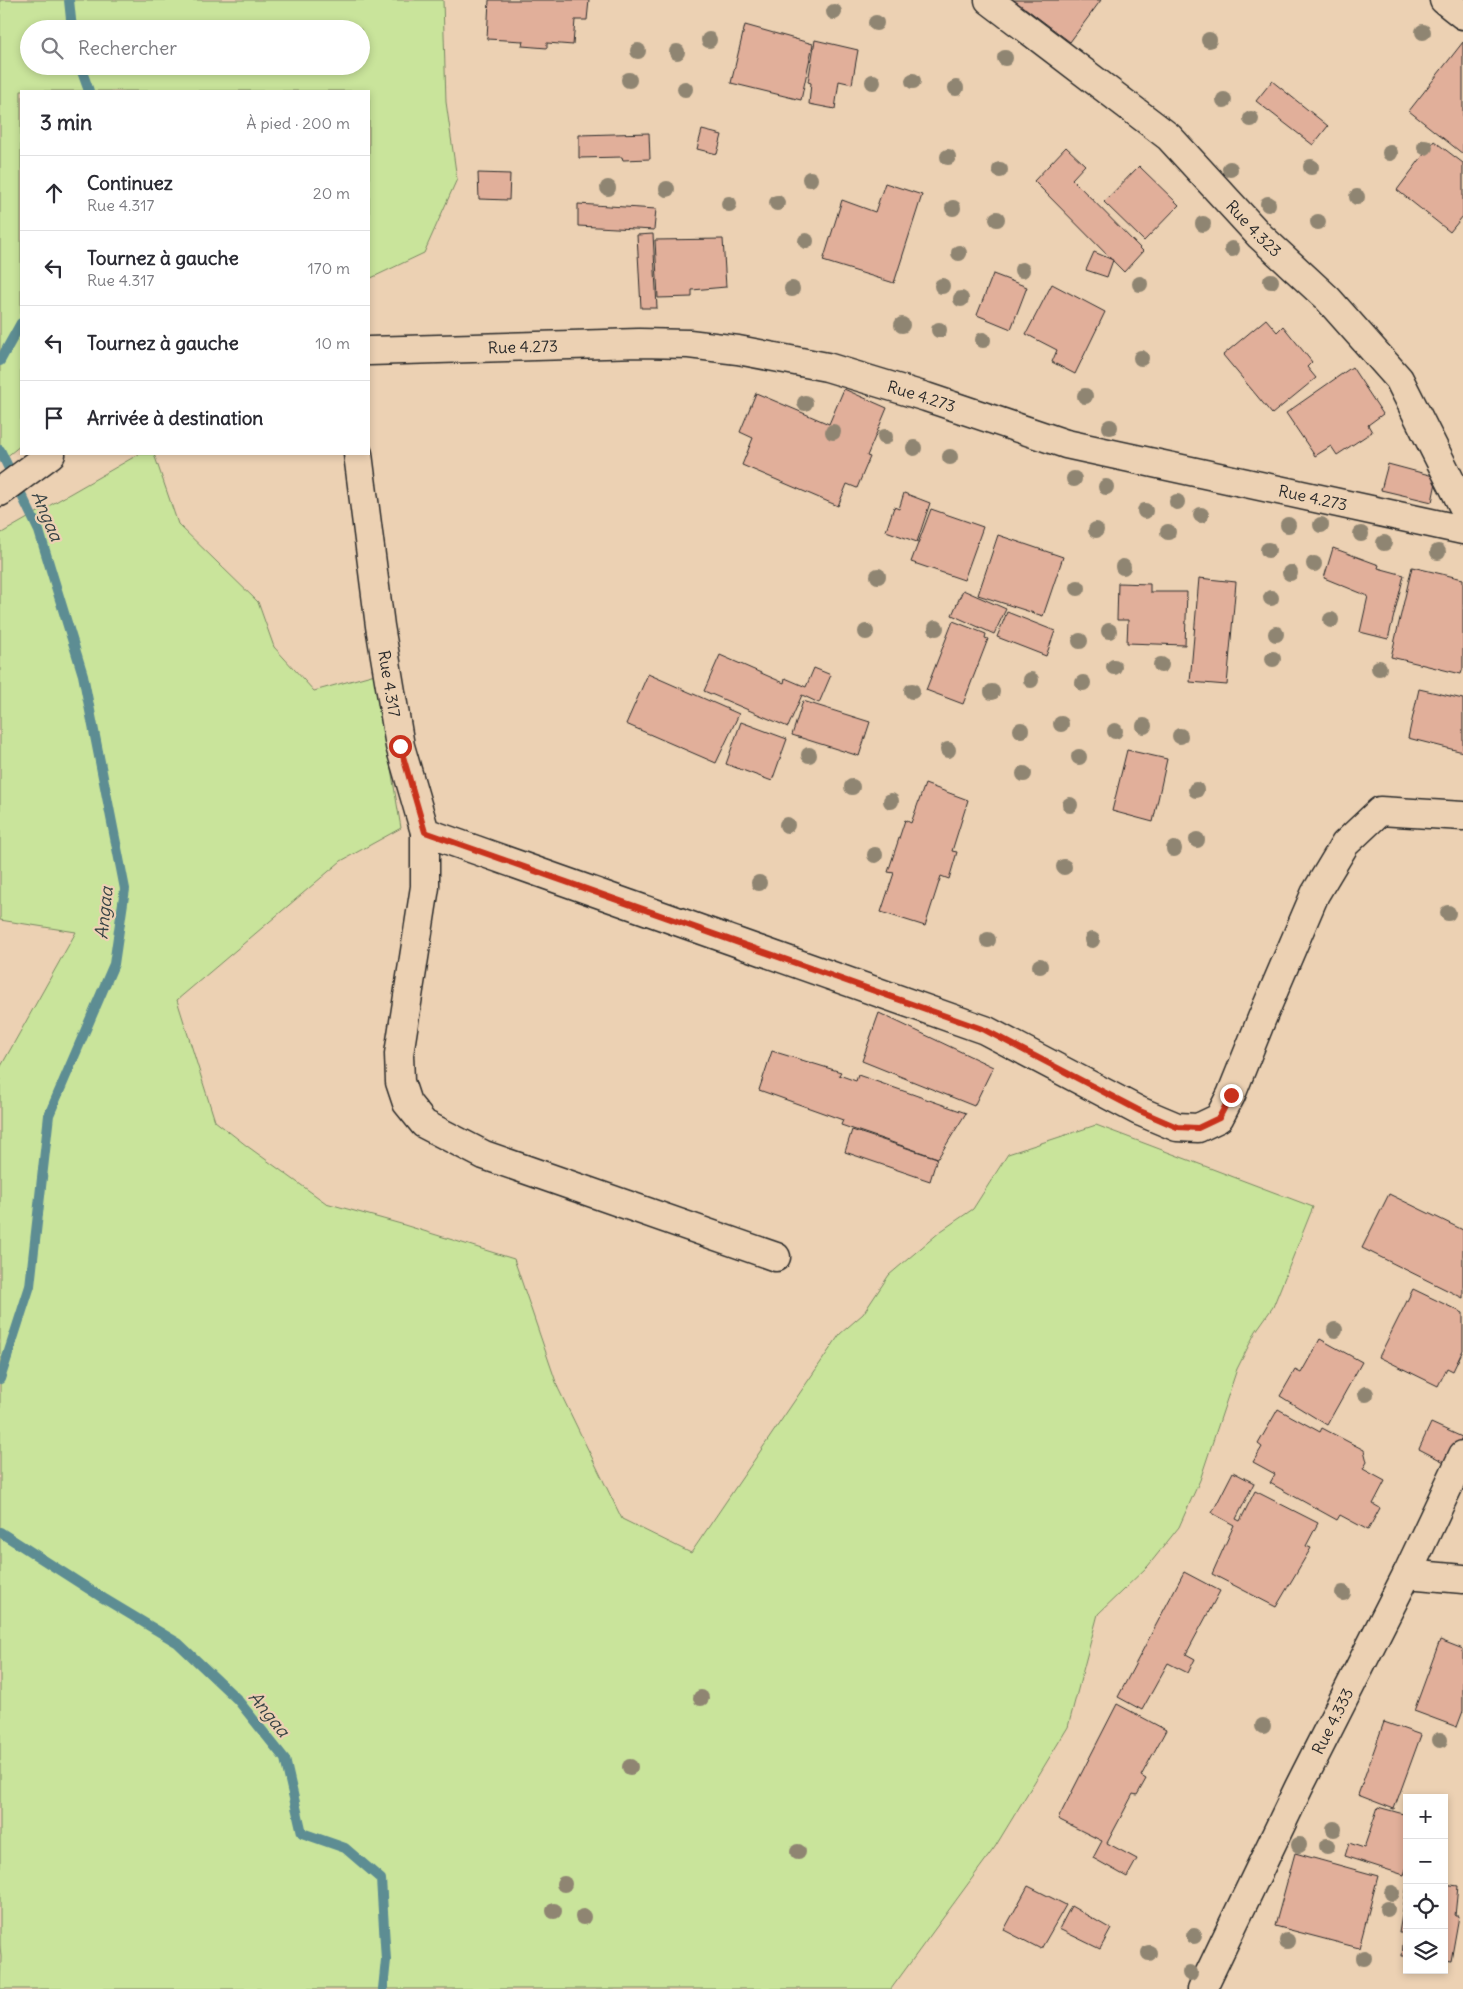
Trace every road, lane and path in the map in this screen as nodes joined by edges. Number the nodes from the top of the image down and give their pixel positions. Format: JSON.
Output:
{"nodes":[{"id":1,"x":989,"y":0,"type":"edge"},
{"id":2,"x":1444,"y":0,"type":"edge"},
{"id":3,"x":1463,"y":15,"type":"edge"},
{"id":4,"x":370,"y":350,"type":"edge"},
{"id":5,"x":49,"y":455,"type":"edge"},
{"id":6,"x":358,"y":455,"type":"edge"},
{"id":7,"x":0,"y":492,"type":"edge"},
{"id":8,"x":1463,"y":506,"type":"edge"},
{"id":9,"x":1463,"y":530,"type":"edge"},
{"id":10,"x":1463,"y":816,"type":"edge"},
{"id":11,"x":425,"y":832,"type":"junction"},
{"id":12,"x":776,"y":1257,"type":"dead end"},
{"id":13,"x":1463,"y":1455,"type":"edge"},
{"id":14,"x":1407,"y":1574,"type":"junction"},
{"id":15,"x":1463,"y":1579,"type":"edge"},
{"id":16,"x":1202,"y":1989,"type":"edge"}],
"edges":[{"from":1,"to":8,"type":"street","name":"Rue 4.323"},
{"from":2,"to":3,"type":"street"},
{"from":4,"to":9,"type":"street","name":"Rue 4.273"},
{"from":5,"to":7,"type":"street"},
{"from":6,"to":11,"type":"street","name":"Rue 4.317"},
{"from":10,"to":11,"type":"street"},
{"from":11,"to":12,"type":"street","name":"Rue 4.317"},
{"from":13,"to":14,"type":"street","name":"Rue 4.333"},
{"from":14,"to":15,"type":"street"},
{"from":14,"to":16,"type":"street","name":"Rue 4.333"}]}
